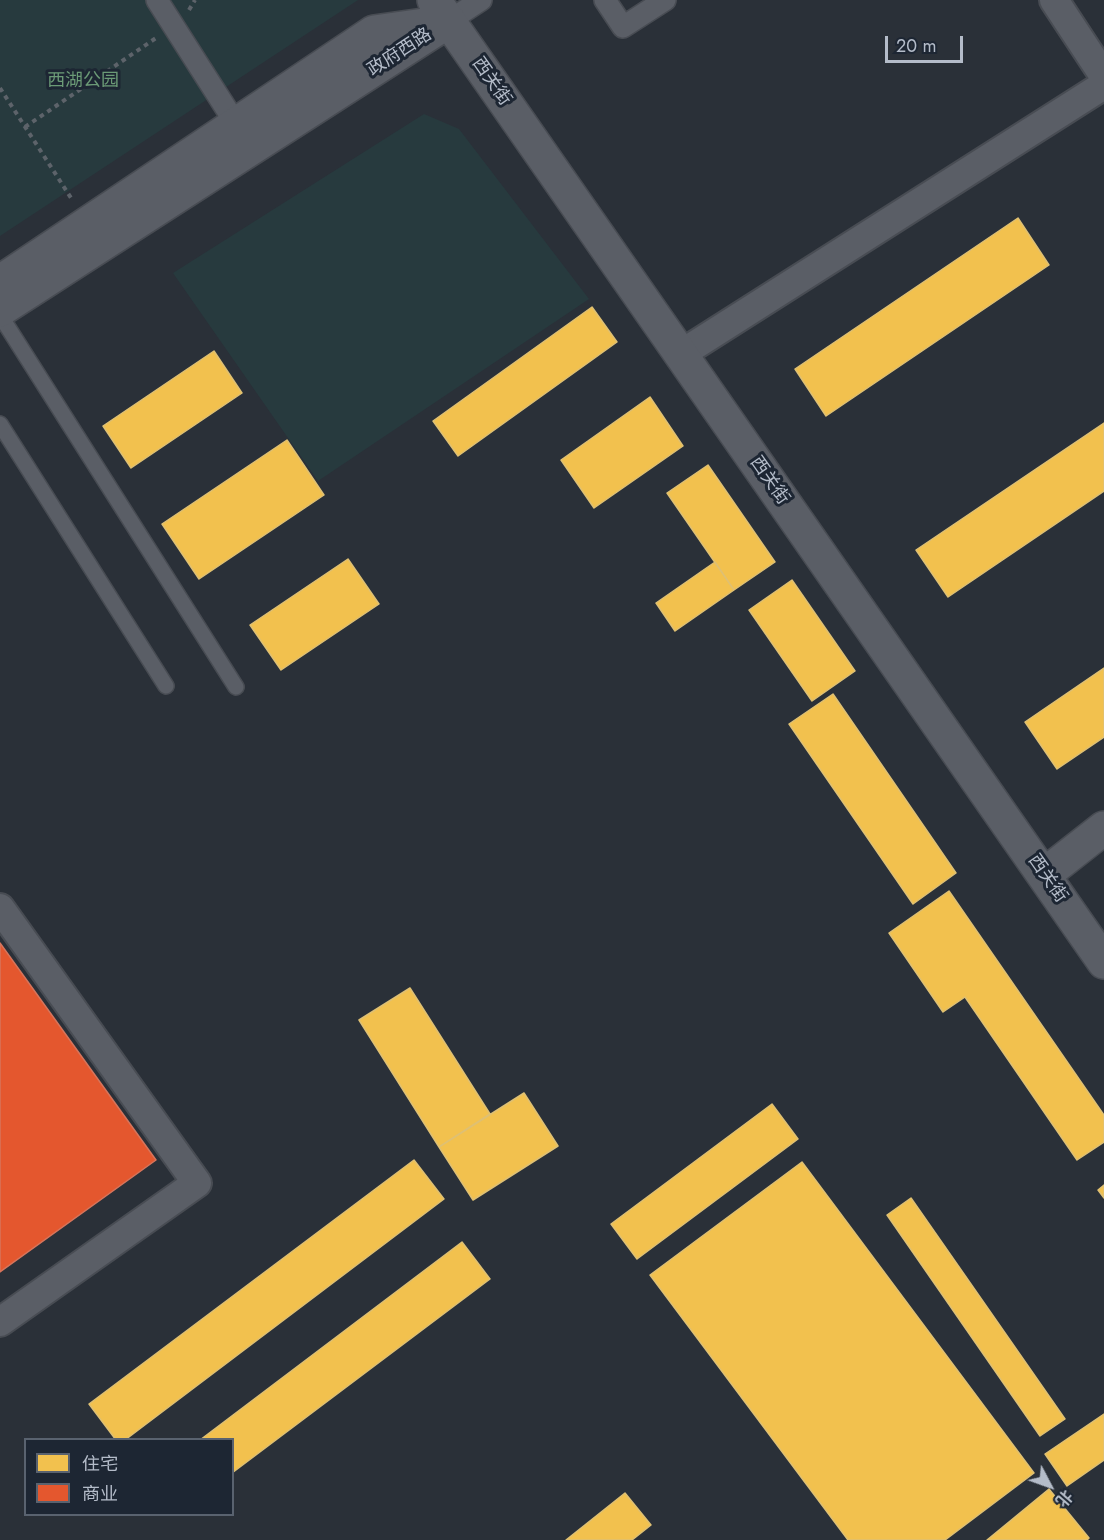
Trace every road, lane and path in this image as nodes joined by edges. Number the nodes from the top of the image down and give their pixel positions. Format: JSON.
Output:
{"nodes":[{"id":1,"x":157,"y":0,"type":"edge"},
{"id":2,"x":195,"y":0,"type":"edge"},
{"id":3,"x":481,"y":0,"type":"edge"},
{"id":4,"x":605,"y":0,"type":"edge"},
{"id":5,"x":665,"y":0,"type":"edge"},
{"id":6,"x":1054,"y":0,"type":"edge"},
{"id":7,"x":441,"y":10,"type":"edge"},
{"id":8,"x":173,"y":25,"type":"junction"},
{"id":9,"x":1104,"y":76,"type":"edge"},
{"id":10,"x":1104,"y":85,"type":"edge"},
{"id":11,"x":0,"y":88,"type":"edge"},
{"id":12,"x":236,"y":124,"type":"junction"},
{"id":13,"x":25,"y":127,"type":"junction"},
{"id":14,"x":87,"y":224,"type":"junction"},
{"id":15,"x":0,"y":282,"type":"edge"},
{"id":16,"x":0,"y":310,"type":"edge"},
{"id":17,"x":0,"y":315,"type":"edge"},
{"id":18,"x":681,"y":354,"type":"junction"},
{"id":19,"x":0,"y":424,"type":"edge"},
{"id":20,"x":166,"y":686,"type":"dead end"},
{"id":21,"x":236,"y":687,"type":"dead end"},
{"id":22,"x":1104,"y":828,"type":"edge"},
{"id":23,"x":1044,"y":875,"type":"junction"},
{"id":24,"x":0,"y":908,"type":"edge"},
{"id":25,"x":1104,"y":962,"type":"edge"},
{"id":26,"x":0,"y":1322,"type":"edge"}],
"edges":[{"from":1,"to":8,"type":"street"},
{"from":2,"to":8,"type":"path"},
{"from":3,"to":7,"type":"street"},
{"from":4,"to":5,"type":"street"},
{"from":6,"to":9,"type":"street"},
{"from":7,"to":12,"type":"street","name":"政府西路"},
{"from":7,"to":16,"type":"street","name":"政府西路"},
{"from":7,"to":18,"type":"street","name":"西关街"},
{"from":8,"to":12,"type":"street"},
{"from":8,"to":13,"type":"path"},
{"from":10,"to":18,"type":"street"},
{"from":11,"to":13,"type":"path"},
{"from":12,"to":14,"type":"street","name":"政府西路"},
{"from":13,"to":14,"type":"path"},
{"from":14,"to":15,"type":"street","name":"政府西路"},
{"from":17,"to":21,"type":"lane"},
{"from":18,"to":23,"type":"street","name":"西关街"},
{"from":19,"to":20,"type":"lane"},
{"from":22,"to":23,"type":"street"},
{"from":23,"to":25,"type":"street","name":"西关街"},
{"from":24,"to":26,"type":"street"}]}
